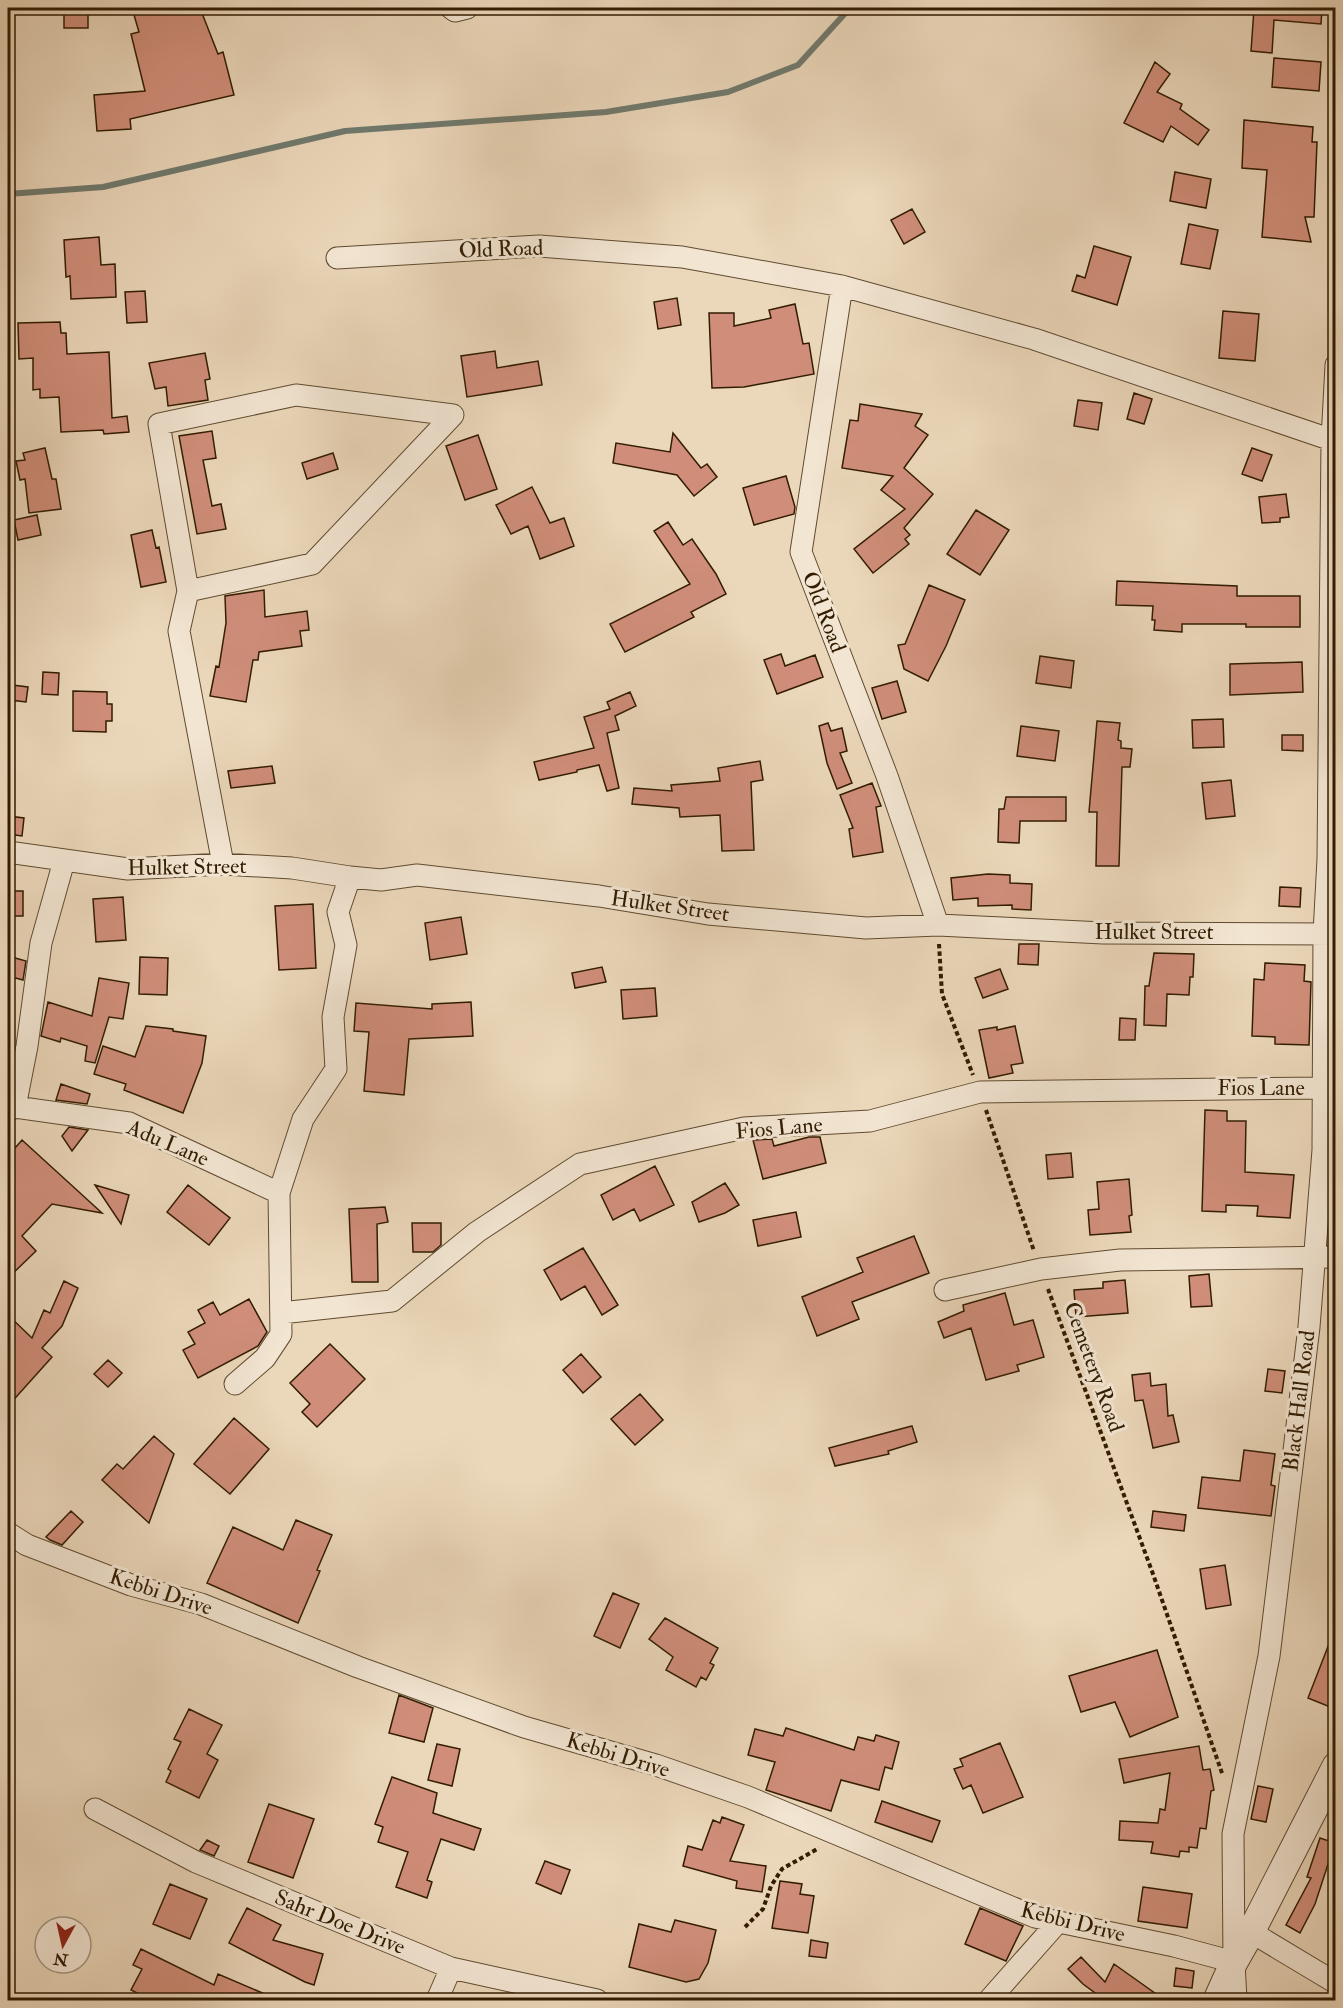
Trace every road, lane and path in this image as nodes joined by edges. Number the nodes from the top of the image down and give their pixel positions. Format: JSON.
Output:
{"nodes":[{"id":1,"x":451,"y":8,"type":"edge"},
{"id":2,"x":467,"y":8,"type":"edge"},
{"id":3,"x":338,"y":258,"type":"dead end"},
{"id":4,"x":842,"y":286,"type":"junction"},
{"id":5,"x":1335,"y":365,"type":"edge"},
{"id":6,"x":1332,"y":440,"type":"junction"},
{"id":7,"x":188,"y":591,"type":"junction"},
{"id":8,"x":8,"y":852,"type":"edge"},
{"id":9,"x":64,"y":861,"type":"junction"},
{"id":10,"x":223,"y":864,"type":"junction"},
{"id":11,"x":350,"y":877,"type":"junction"},
{"id":12,"x":938,"y":925,"type":"junction"},
{"id":13,"x":1330,"y":933,"type":"edge"},
{"id":14,"x":1323,"y":1088,"type":"junction"},
{"id":15,"x":980,"y":1092,"type":"junction"},
{"id":16,"x":11,"y":1108,"type":"edge"},
{"id":17,"x":279,"y":1193,"type":"junction"},
{"id":18,"x":1326,"y":1257,"type":"edge"},
{"id":19,"x":1041,"y":1269,"type":"junction"},
{"id":20,"x":945,"y":1290,"type":"dead end"},
{"id":21,"x":281,"y":1313,"type":"junction"},
{"id":22,"x":235,"y":1384,"type":"dead end"},
{"id":23,"x":8,"y":1533,"type":"edge"},
{"id":24,"x":1335,"y":1766,"type":"edge"},
{"id":25,"x":1224,"y":1777,"type":"dead end"},
{"id":26,"x":96,"y":1809,"type":"dead end"},
{"id":27,"x":839,"y":1834,"type":"junction"},
{"id":28,"x":1058,"y":1922,"type":"junction"},
{"id":29,"x":746,"y":1927,"type":"dead end"},
{"id":30,"x":1251,"y":1932,"type":"junction"},
{"id":31,"x":1234,"y":1962,"type":"junction"},
{"id":32,"x":451,"y":1968,"type":"junction"},
{"id":33,"x":1335,"y":1983,"type":"edge"},
{"id":34,"x":437,"y":2001,"type":"edge"},
{"id":35,"x":597,"y":2001,"type":"edge"},
{"id":36,"x":988,"y":2001,"type":"edge"},
{"id":37,"x":1217,"y":2001,"type":"edge"},
{"id":38,"x":1236,"y":2001,"type":"edge"}],
"edges":[{"from":1,"to":2,"type":"street"},
{"from":3,"to":4,"type":"street","name":"Old Road"},
{"from":4,"to":6,"type":"street","name":"Old Road"},
{"from":4,"to":12,"type":"street","name":"Old Road"},
{"from":5,"to":6,"type":"street","name":"Black Hall Road"},
{"from":6,"to":13,"type":"street","name":"Black Hall Road"},
{"from":7,"to":7,"type":"street"},
{"from":7,"to":10,"type":"street"},
{"from":8,"to":9,"type":"street","name":"Hulket Street"},
{"from":9,"to":10,"type":"street","name":"Hulket Street"},
{"from":9,"to":16,"type":"street"},
{"from":10,"to":11,"type":"street","name":"Hulket Street"},
{"from":11,"to":12,"type":"street","name":"Hulket Street"},
{"from":11,"to":17,"type":"street"},
{"from":12,"to":13,"type":"street","name":"Hulket Street"},
{"from":12,"to":15,"type":"path","name":"Cemetery Road"},
{"from":13,"to":14,"type":"street","name":"Black Hall Road"},
{"from":14,"to":15,"type":"street","name":"Fios Lane"},
{"from":14,"to":18,"type":"street","name":"Black Hall Road"},
{"from":15,"to":19,"type":"path","name":"Cemetery Road"},
{"from":15,"to":21,"type":"street","name":"Fios Lane"},
{"from":16,"to":17,"type":"street","name":"Adu Lane"},
{"from":17,"to":21,"type":"street"},
{"from":18,"to":19,"type":"street"},
{"from":18,"to":31,"type":"street","name":"Black Hall Road"},
{"from":19,"to":20,"type":"street"},
{"from":19,"to":25,"type":"path","name":"Cemetery Road"},
{"from":21,"to":22,"type":"street"},
{"from":23,"to":27,"type":"street","name":"Kebbi Drive"},
{"from":24,"to":30,"type":"street"},
{"from":26,"to":32,"type":"street","name":"Sahr Doe Drive"},
{"from":27,"to":28,"type":"street","name":"Kebbi Drive"},
{"from":27,"to":29,"type":"path"},
{"from":28,"to":31,"type":"street","name":"Kebbi Drive"},
{"from":28,"to":36,"type":"street"},
{"from":30,"to":31,"type":"street"},
{"from":30,"to":33,"type":"street"},
{"from":31,"to":37,"type":"street"},
{"from":31,"to":38,"type":"street","name":"Black Hall Road"},
{"from":32,"to":34,"type":"street"},
{"from":32,"to":35,"type":"street","name":"Sahr Doe Drive"}]}
